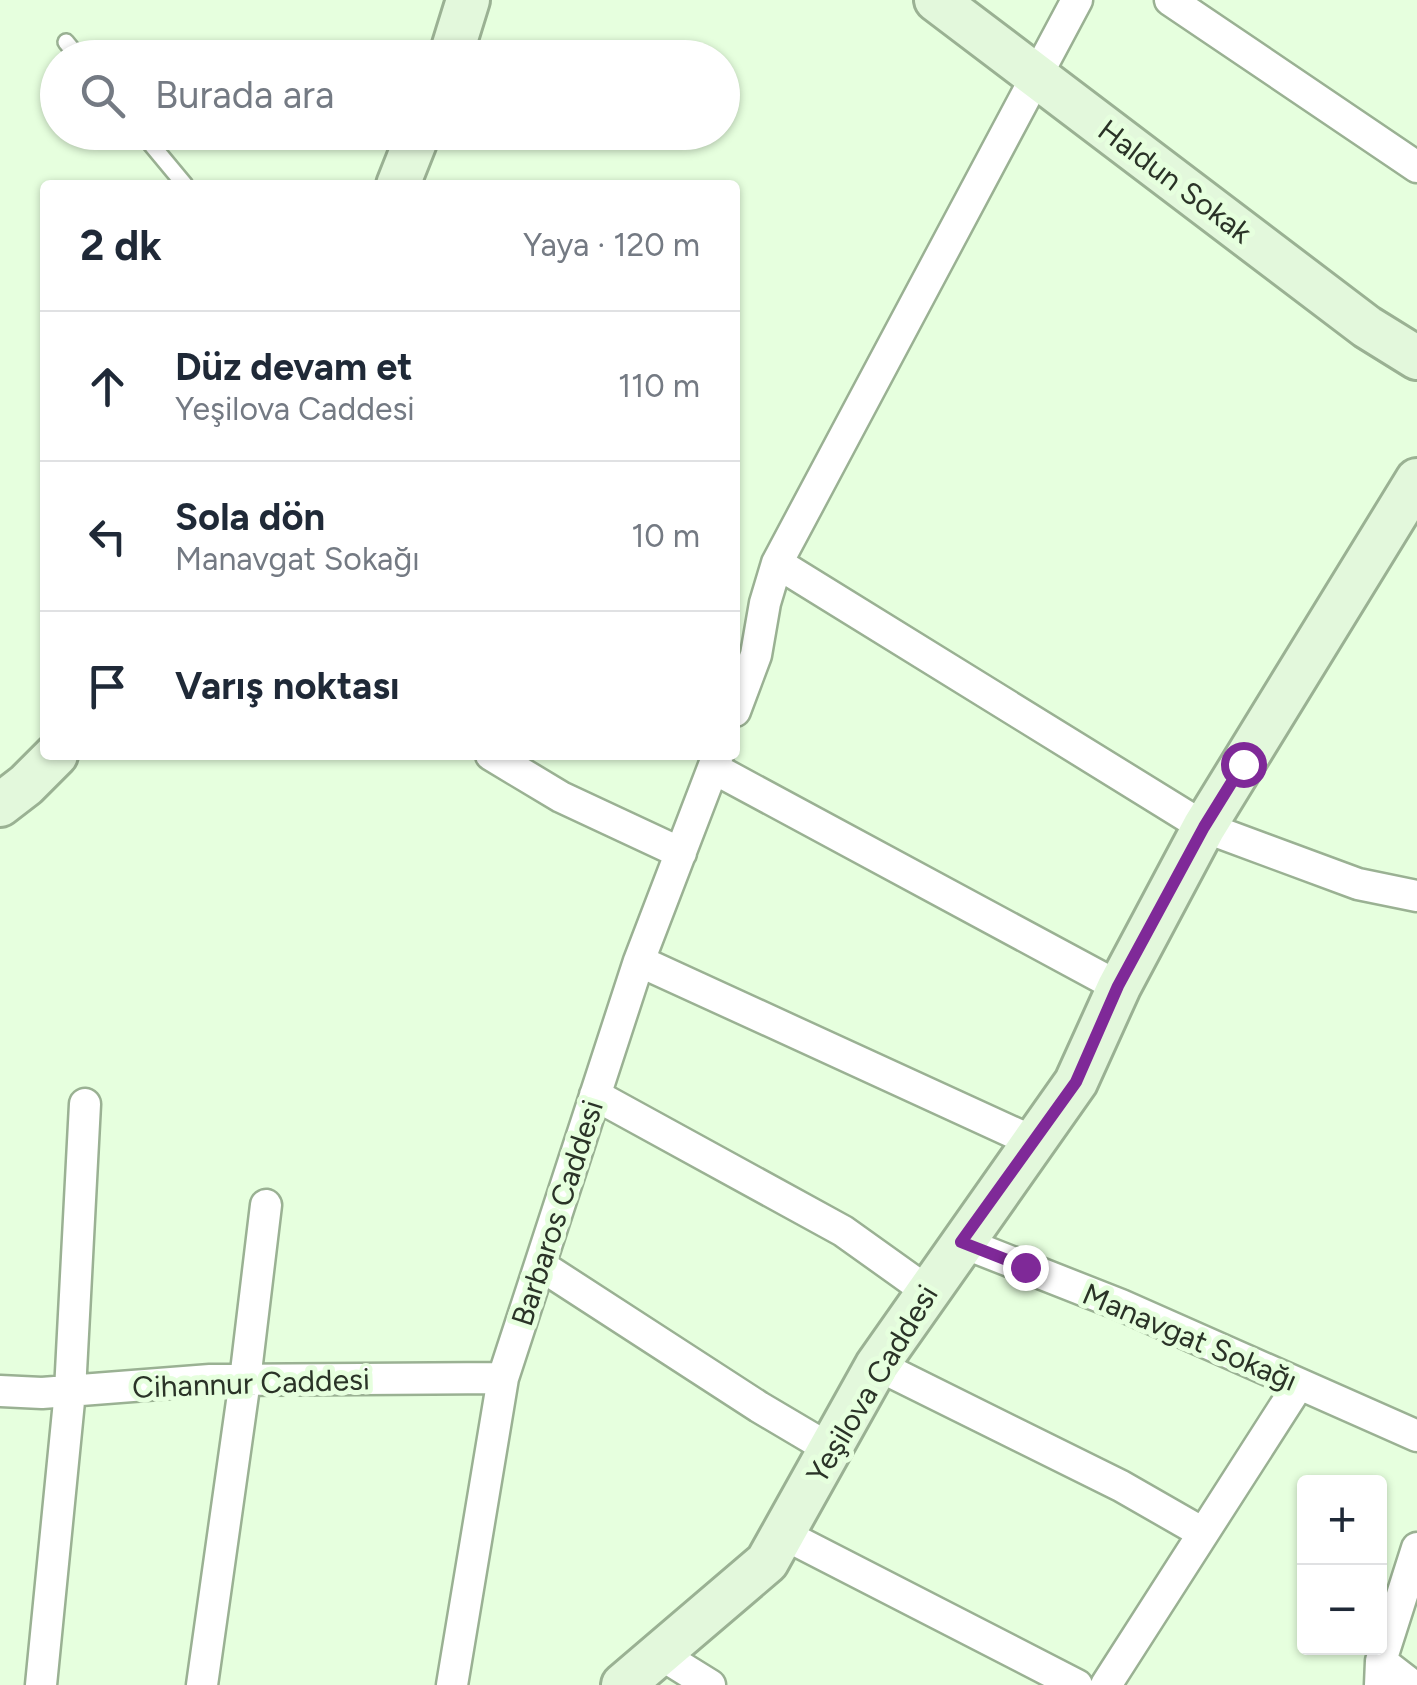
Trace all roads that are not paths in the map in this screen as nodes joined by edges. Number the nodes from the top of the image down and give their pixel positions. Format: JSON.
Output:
{"nodes":[{"id":1,"x":468,"y":0,"type":"edge"},
{"id":2,"x":936,"y":0,"type":"edge"},
{"id":3,"x":1076,"y":0,"type":"edge"},
{"id":4,"x":1170,"y":0,"type":"edge"},
{"id":5,"x":456,"y":40,"type":"edge"},
{"id":6,"x":1036,"y":76,"type":"junction"},
{"id":7,"x":156,"y":150,"type":"edge"},
{"id":8,"x":412,"y":150,"type":"edge"},
{"id":9,"x":1417,"y":168,"type":"edge"},
{"id":10,"x":181,"y":180,"type":"edge"},
{"id":11,"x":400,"y":180,"type":"edge"},
{"id":12,"x":1417,"y":358,"type":"edge"},
{"id":13,"x":1417,"y":480,"type":"edge"},
{"id":14,"x":777,"y":563,"type":"junction"},
{"id":15,"x":746,"y":651,"type":"edge"},
{"id":16,"x":740,"y":684,"type":"edge"},
{"id":17,"x":51,"y":760,"type":"edge"},
{"id":18,"x":500,"y":760,"type":"edge"},
{"id":19,"x":716,"y":762,"type":"edge"},
{"id":20,"x":0,"y":806,"type":"edge"},
{"id":21,"x":1204,"y":827,"type":"junction"},
{"id":22,"x":681,"y":853,"type":"junction"},
{"id":23,"x":1417,"y":896,"type":"edge"},
{"id":24,"x":640,"y":961,"type":"junction"},
{"id":25,"x":1118,"y":986,"type":"junction"},
{"id":26,"x":596,"y":1095,"type":"junction"},
{"id":27,"x":85,"y":1104,"type":"dead end"},
{"id":28,"x":1034,"y":1142,"type":"junction"},
{"id":29,"x":266,"y":1204,"type":"dead end"},
{"id":30,"x":961,"y":1242,"type":"junction"},
{"id":31,"x":540,"y":1265,"type":"junction"},
{"id":32,"x":927,"y":1291,"type":"junction"},
{"id":33,"x":877,"y":1365,"type":"junction"},
{"id":34,"x":503,"y":1378,"type":"junction"},
{"id":35,"x":245,"y":1380,"type":"junction"},
{"id":36,"x":1299,"y":1384,"type":"junction"},
{"id":37,"x":70,"y":1390,"type":"junction"},
{"id":38,"x":0,"y":1391,"type":"edge"},
{"id":39,"x":1417,"y":1436,"type":"edge"},
{"id":40,"x":830,"y":1449,"type":"junction"},
{"id":41,"x":1203,"y":1533,"type":"junction"},
{"id":42,"x":783,"y":1534,"type":"junction"},
{"id":43,"x":1417,"y":1548,"type":"edge"},
{"id":44,"x":660,"y":1654,"type":"junction"},
{"id":45,"x":1380,"y":1673,"type":"edge"},
{"id":46,"x":41,"y":1685,"type":"edge"},
{"id":47,"x":202,"y":1685,"type":"edge"},
{"id":48,"x":452,"y":1685,"type":"edge"},
{"id":49,"x":623,"y":1685,"type":"edge"},
{"id":50,"x":710,"y":1685,"type":"edge"},
{"id":51,"x":1076,"y":1685,"type":"edge"},
{"id":52,"x":1106,"y":1685,"type":"edge"},
{"id":53,"x":1412,"y":1685,"type":"edge"}],
"edges":[{"from":1,"to":5,"type":"street"},
{"from":2,"to":6,"type":"street","name":"Haldun Sokak"},
{"from":3,"to":6,"type":"street"},
{"from":4,"to":9,"type":"street"},
{"from":6,"to":12,"type":"street","name":"Haldun Sokak"},
{"from":6,"to":14,"type":"street"},
{"from":7,"to":10,"type":"lane"},
{"from":8,"to":11,"type":"street"},
{"from":13,"to":21,"type":"street","name":"Yeşilova Caddesi"},
{"from":14,"to":15,"type":"street"},
{"from":14,"to":21,"type":"street"},
{"from":15,"to":16,"type":"street"},
{"from":17,"to":20,"type":"street"},
{"from":18,"to":22,"type":"street"},
{"from":19,"to":22,"type":"street","name":"Barbaros Caddesi"},
{"from":19,"to":25,"type":"street"},
{"from":21,"to":23,"type":"street"},
{"from":21,"to":25,"type":"street","name":"Yeşilova Caddesi"},
{"from":22,"to":24,"type":"street","name":"Barbaros Caddesi"},
{"from":24,"to":26,"type":"street","name":"Barbaros Caddesi"},
{"from":24,"to":28,"type":"street"},
{"from":25,"to":28,"type":"street","name":"Yeşilova Caddesi"},
{"from":26,"to":31,"type":"street","name":"Barbaros Caddesi"},
{"from":26,"to":32,"type":"street"},
{"from":27,"to":37,"type":"street"},
{"from":28,"to":30,"type":"street","name":"Yeşilova Caddesi"},
{"from":29,"to":35,"type":"street"},
{"from":30,"to":32,"type":"street","name":"Yeşilova Caddesi"},
{"from":30,"to":36,"type":"street","name":"Manavgat Sokağı"},
{"from":31,"to":34,"type":"street","name":"Barbaros Caddesi"},
{"from":31,"to":40,"type":"street"},
{"from":32,"to":33,"type":"street","name":"Yeşilova Caddesi"},
{"from":33,"to":40,"type":"street","name":"Yeşilova Caddesi"},
{"from":33,"to":41,"type":"street"},
{"from":34,"to":35,"type":"street","name":"Cihannur Caddesi"},
{"from":34,"to":48,"type":"street","name":"Barbaros Caddesi"},
{"from":35,"to":37,"type":"street","name":"Cihannur Caddesi"},
{"from":35,"to":47,"type":"street"},
{"from":36,"to":39,"type":"street","name":"Manavgat Sokağı"},
{"from":36,"to":41,"type":"street"},
{"from":37,"to":38,"type":"street","name":"Cihannur Caddesi"},
{"from":37,"to":46,"type":"street"},
{"from":40,"to":42,"type":"street","name":"Yeşilova Caddesi"},
{"from":41,"to":52,"type":"street"},
{"from":42,"to":44,"type":"street","name":"Yeşilova Caddesi"},
{"from":42,"to":51,"type":"street"},
{"from":43,"to":45,"type":"street"},
{"from":44,"to":49,"type":"street","name":"Yeşilova Caddesi"},
{"from":44,"to":50,"type":"street"},
{"from":45,"to":53,"type":"street"}]}
